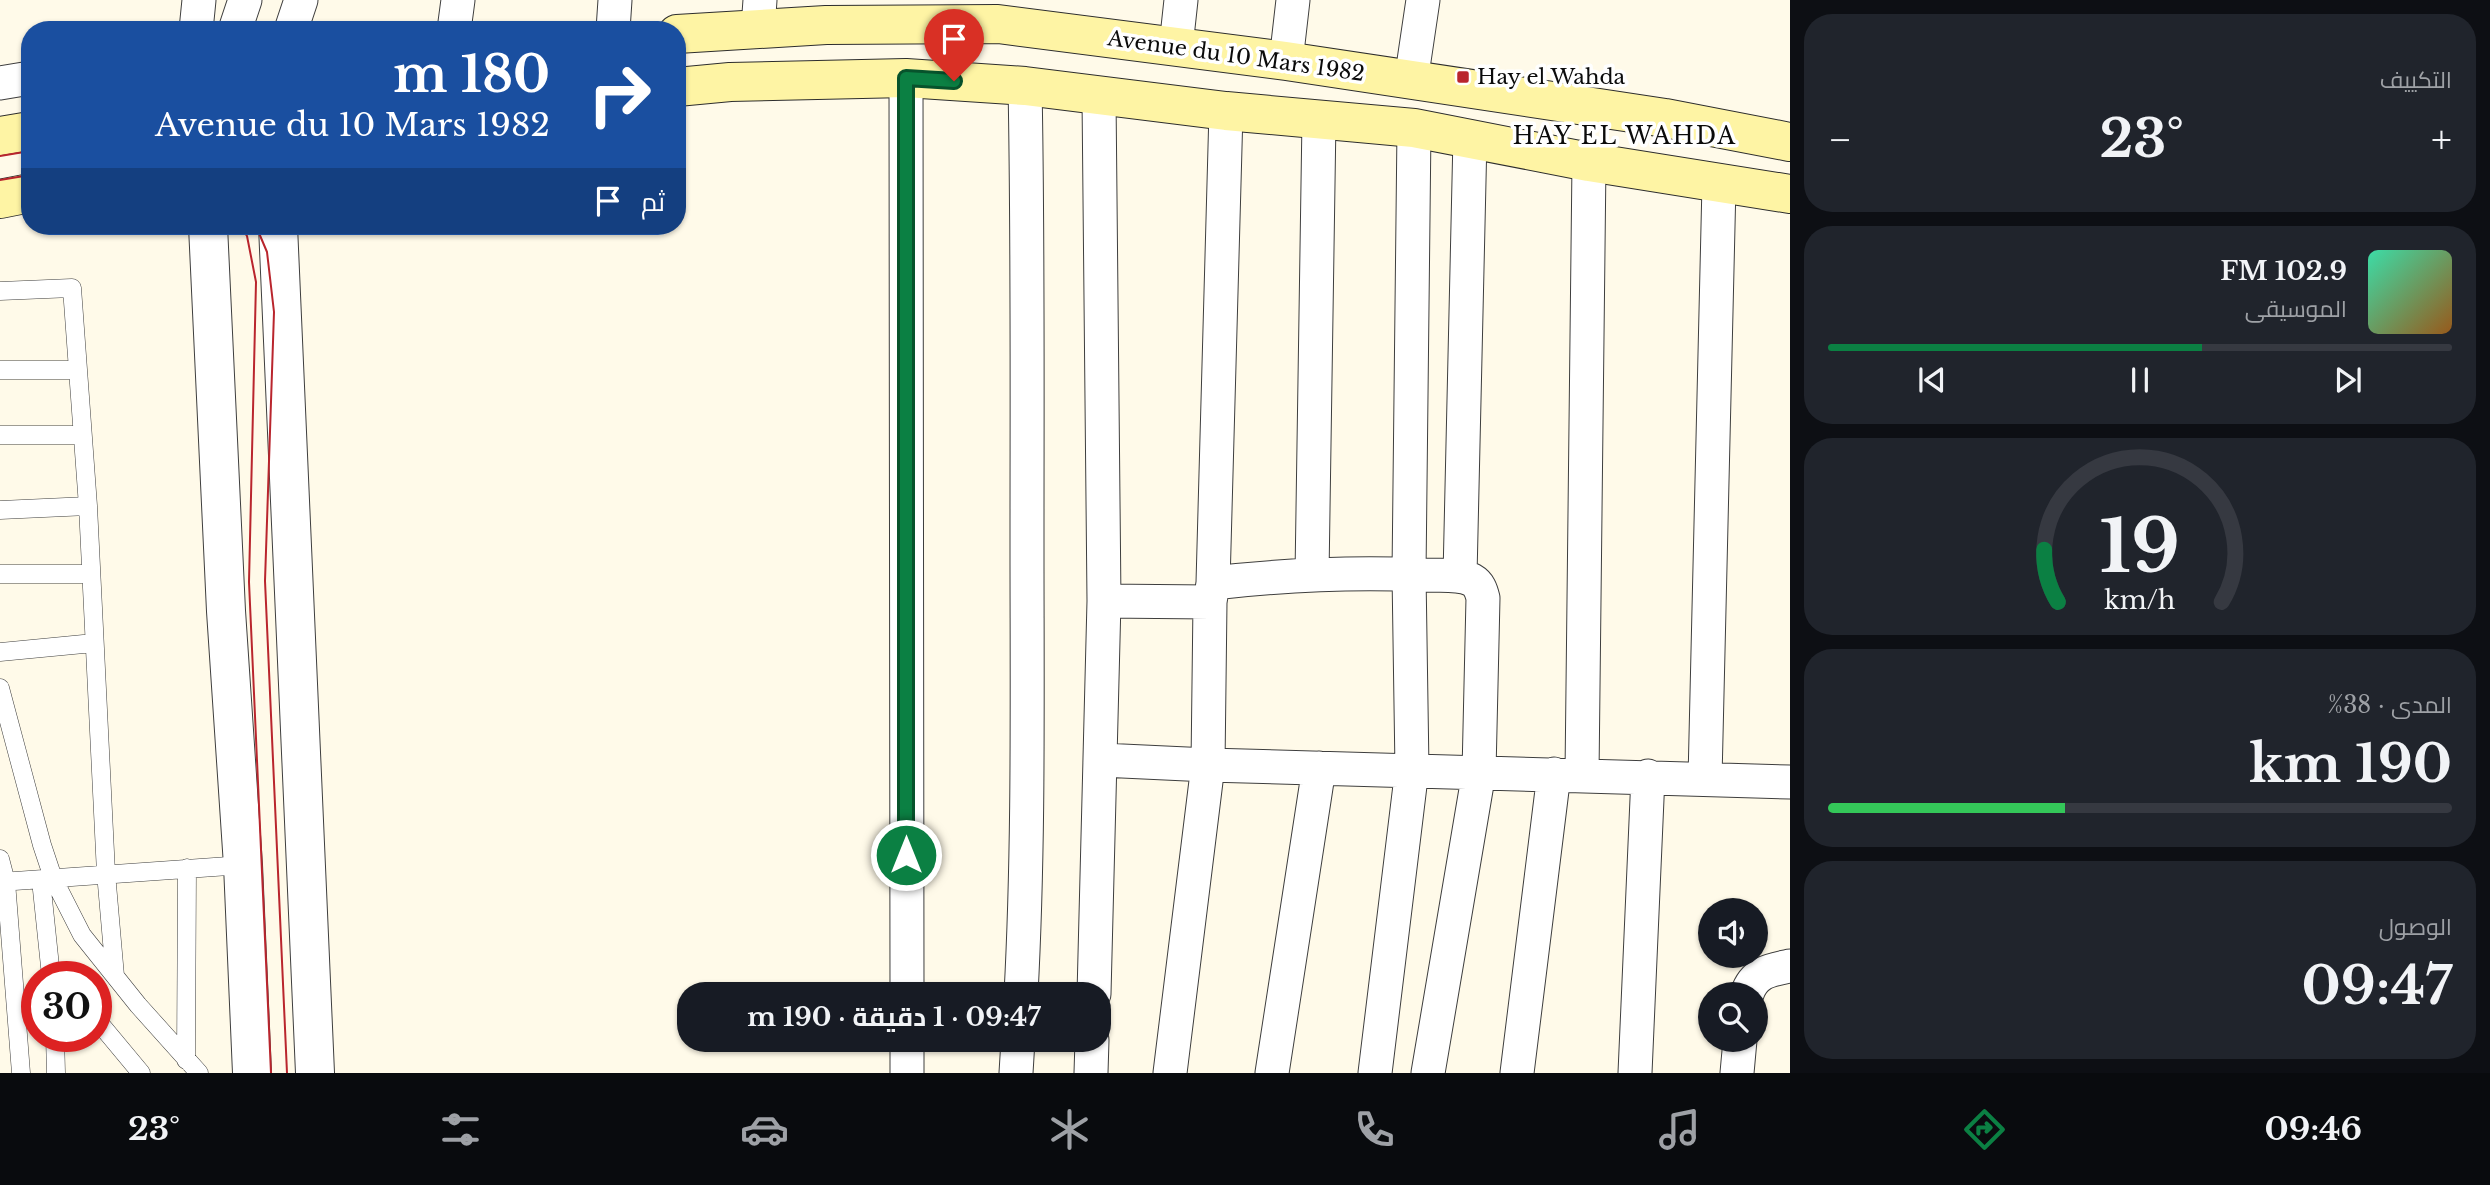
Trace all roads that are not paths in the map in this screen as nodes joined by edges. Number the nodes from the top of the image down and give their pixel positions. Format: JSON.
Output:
{"nodes":[{"id":1,"x":199,"y":0,"type":"edge"},
{"id":2,"x":245,"y":0,"type":"edge"},
{"id":3,"x":301,"y":0,"type":"edge"},
{"id":4,"x":458,"y":0,"type":"edge"},
{"id":5,"x":615,"y":0,"type":"edge"},
{"id":6,"x":1181,"y":0,"type":"edge"},
{"id":7,"x":1293,"y":0,"type":"edge"},
{"id":8,"x":1423,"y":0,"type":"edge"},
{"id":9,"x":827,"y":12,"type":"edge"},
{"id":10,"x":999,"y":12,"type":"edge"},
{"id":11,"x":759,"y":14,"type":"edge"},
{"id":12,"x":197,"y":21,"type":"edge"},
{"id":13,"x":238,"y":21,"type":"edge"},
{"id":14,"x":294,"y":21,"type":"edge"},
{"id":15,"x":455,"y":21,"type":"edge"},
{"id":16,"x":614,"y":21,"type":"edge"},
{"id":17,"x":686,"y":32,"type":"edge"},
{"id":18,"x":1175,"y":46,"type":"junction"},
{"id":19,"x":1286,"y":61,"type":"junction"},
{"id":20,"x":906,"y":78,"type":"junction"},
{"id":21,"x":21,"y":80,"type":"edge"},
{"id":22,"x":1411,"y":81,"type":"junction"},
{"id":23,"x":0,"y":83,"type":"edge"},
{"id":24,"x":686,"y":86,"type":"edge"},
{"id":25,"x":1025,"y":86,"type":"junction"},
{"id":26,"x":1099,"y":97,"type":"junction"},
{"id":27,"x":1226,"y":111,"type":"junction"},
{"id":28,"x":1319,"y":119,"type":"junction"},
{"id":29,"x":1414,"y":128,"type":"junction"},
{"id":30,"x":21,"y":132,"type":"edge"},
{"id":31,"x":0,"y":136,"type":"edge"},
{"id":32,"x":1470,"y":137,"type":"junction"},
{"id":33,"x":1790,"y":142,"type":"edge"},
{"id":34,"x":1589,"y":162,"type":"junction"},
{"id":35,"x":1719,"y":184,"type":"junction"},
{"id":36,"x":1790,"y":194,"type":"edge"},
{"id":37,"x":21,"y":195,"type":"edge"},
{"id":38,"x":0,"y":199,"type":"edge"},
{"id":39,"x":208,"y":235,"type":"edge"},
{"id":40,"x":278,"y":235,"type":"edge"},
{"id":41,"x":0,"y":291,"type":"edge"},
{"id":42,"x":0,"y":370,"type":"edge"},
{"id":43,"x":77,"y":370,"type":"junction"},
{"id":44,"x":0,"y":435,"type":"edge"},
{"id":45,"x":82,"y":435,"type":"junction"},
{"id":46,"x":88,"y":506,"type":"junction"},
{"id":47,"x":0,"y":510,"type":"edge"},
{"id":48,"x":0,"y":574,"type":"edge"},
{"id":49,"x":89,"y":574,"type":"junction"},
{"id":50,"x":1409,"y":574,"type":"junction"},
{"id":51,"x":1312,"y":575,"type":"junction"},
{"id":52,"x":1460,"y":576,"type":"junction"},
{"id":53,"x":1211,"y":592,"type":"junction"},
{"id":54,"x":1104,"y":601,"type":"junction"},
{"id":55,"x":94,"y":643,"type":"junction"},
{"id":56,"x":0,"y":652,"type":"edge"},
{"id":57,"x":0,"y":688,"type":"edge"},
{"id":58,"x":1101,"y":760,"type":"junction"},
{"id":59,"x":1208,"y":765,"type":"junction"},
{"id":60,"x":1318,"y":768,"type":"junction"},
{"id":61,"x":1412,"y":769,"type":"junction"},
{"id":62,"x":1479,"y":772,"type":"junction"},
{"id":63,"x":1568,"y":775,"type":"junction"},
{"id":64,"x":1648,"y":776,"type":"junction"},
{"id":65,"x":1705,"y":779,"type":"junction"},
{"id":66,"x":1790,"y":782,"type":"edge"},
{"id":67,"x":0,"y":859,"type":"edge"},
{"id":68,"x":243,"y":865,"type":"junction"},
{"id":69,"x":187,"y":868,"type":"junction"},
{"id":70,"x":106,"y":873,"type":"junction"},
{"id":71,"x":47,"y":879,"type":"junction"},
{"id":72,"x":3,"y":882,"type":"edge"},
{"id":73,"x":53,"y":961,"type":"edge"},
{"id":74,"x":1790,"y":966,"type":"edge"},
{"id":75,"x":115,"y":976,"type":"junction"},
{"id":76,"x":906,"y":982,"type":"edge"},
{"id":77,"x":1022,"y":982,"type":"edge"},
{"id":78,"x":1094,"y":982,"type":"edge"},
{"id":79,"x":1753,"y":982,"type":"edge"},
{"id":80,"x":112,"y":1038,"type":"edge"},
{"id":81,"x":55,"y":1052,"type":"edge"},
{"id":82,"x":906,"y":1052,"type":"edge"},
{"id":83,"x":1017,"y":1052,"type":"edge"},
{"id":84,"x":1092,"y":1052,"type":"edge"},
{"id":85,"x":1739,"y":1052,"type":"edge"},
{"id":86,"x":192,"y":1066,"type":"edge"},
{"id":87,"x":21,"y":1073,"type":"edge"},
{"id":88,"x":56,"y":1073,"type":"edge"},
{"id":89,"x":141,"y":1073,"type":"edge"},
{"id":90,"x":252,"y":1073,"type":"edge"},
{"id":91,"x":315,"y":1073,"type":"edge"},
{"id":92,"x":906,"y":1073,"type":"edge"},
{"id":93,"x":1016,"y":1073,"type":"edge"},
{"id":94,"x":1091,"y":1073,"type":"edge"},
{"id":95,"x":1170,"y":1073,"type":"edge"},
{"id":96,"x":1272,"y":1073,"type":"edge"},
{"id":97,"x":1375,"y":1073,"type":"edge"},
{"id":98,"x":1428,"y":1073,"type":"edge"},
{"id":99,"x":1517,"y":1073,"type":"edge"},
{"id":100,"x":1635,"y":1073,"type":"edge"},
{"id":101,"x":1737,"y":1073,"type":"edge"}],
"edges":[{"from":1,"to":12,"type":"street"},
{"from":2,"to":13,"type":"street"},
{"from":3,"to":14,"type":"street"},
{"from":4,"to":15,"type":"street"},
{"from":5,"to":16,"type":"street"},
{"from":6,"to":18,"type":"street"},
{"from":7,"to":19,"type":"street"},
{"from":8,"to":22,"type":"street"},
{"from":9,"to":10,"type":"main road","name":"Avenue du 10 Mars 1982"},
{"from":9,"to":11,"type":"main road","name":"Avenue du 10 Mars 1982"},
{"from":10,"to":18,"type":"main road","name":"Avenue du 10 Mars 1982"},
{"from":11,"to":17,"type":"main road","name":"Avenue du 10 Mars 1982"},
{"from":18,"to":19,"type":"main road","name":"Avenue du 10 Mars 1982"},
{"from":19,"to":22,"type":"main road","name":"Avenue du 10 Mars 1982"},
{"from":20,"to":24,"type":"main road"},
{"from":20,"to":25,"type":"main road"},
{"from":20,"to":76,"type":"street"},
{"from":21,"to":23,"type":"street"},
{"from":22,"to":33,"type":"main road","name":"Avenue du 10 Mars 1982"},
{"from":25,"to":26,"type":"main road"},
{"from":25,"to":77,"type":"street"},
{"from":26,"to":27,"type":"main road"},
{"from":26,"to":54,"type":"street"},
{"from":27,"to":28,"type":"main road"},
{"from":27,"to":53,"type":"street"},
{"from":28,"to":29,"type":"main road"},
{"from":28,"to":51,"type":"street"},
{"from":29,"to":32,"type":"main road"},
{"from":29,"to":50,"type":"street"},
{"from":30,"to":31,"type":"main road"},
{"from":32,"to":34,"type":"main road"},
{"from":32,"to":52,"type":"street"},
{"from":34,"to":35,"type":"main road"},
{"from":34,"to":63,"type":"street"},
{"from":35,"to":36,"type":"main road"},
{"from":35,"to":65,"type":"street"},
{"from":37,"to":38,"type":"main road"},
{"from":39,"to":68,"type":"street"},
{"from":40,"to":91,"type":"street"},
{"from":41,"to":43,"type":"lane"},
{"from":42,"to":43,"type":"lane"},
{"from":43,"to":45,"type":"lane"},
{"from":44,"to":45,"type":"lane"},
{"from":45,"to":46,"type":"lane"},
{"from":46,"to":47,"type":"lane"},
{"from":46,"to":49,"type":"lane"},
{"from":48,"to":49,"type":"lane"},
{"from":49,"to":55,"type":"lane"},
{"from":50,"to":51,"type":"street"},
{"from":50,"to":52,"type":"street"},
{"from":50,"to":61,"type":"street"},
{"from":51,"to":53,"type":"street"},
{"from":52,"to":62,"type":"street"},
{"from":53,"to":54,"type":"street"},
{"from":53,"to":59,"type":"street"},
{"from":54,"to":58,"type":"street"},
{"from":55,"to":56,"type":"lane"},
{"from":55,"to":70,"type":"lane"},
{"from":57,"to":71,"type":"lane"},
{"from":58,"to":59,"type":"street"},
{"from":58,"to":78,"type":"street"},
{"from":59,"to":60,"type":"street"},
{"from":59,"to":95,"type":"street"},
{"from":60,"to":61,"type":"street"},
{"from":60,"to":96,"type":"street"},
{"from":61,"to":62,"type":"street"},
{"from":61,"to":97,"type":"street"},
{"from":62,"to":63,"type":"street"},
{"from":62,"to":98,"type":"street"},
{"from":63,"to":64,"type":"street"},
{"from":63,"to":99,"type":"street"},
{"from":64,"to":65,"type":"street"},
{"from":64,"to":100,"type":"street"},
{"from":65,"to":66,"type":"street"},
{"from":67,"to":72,"type":"lane"},
{"from":68,"to":69,"type":"lane"},
{"from":68,"to":90,"type":"street"},
{"from":69,"to":70,"type":"lane"},
{"from":69,"to":86,"type":"lane"},
{"from":70,"to":71,"type":"lane"},
{"from":70,"to":75,"type":"lane"},
{"from":71,"to":72,"type":"lane"},
{"from":71,"to":73,"type":"lane"},
{"from":71,"to":75,"type":"lane"},
{"from":72,"to":87,"type":"lane"},
{"from":74,"to":79,"type":"street"},
{"from":75,"to":86,"type":"lane"},
{"from":80,"to":89,"type":"lane"},
{"from":81,"to":88,"type":"lane"},
{"from":82,"to":92,"type":"street"},
{"from":83,"to":93,"type":"street"},
{"from":84,"to":94,"type":"street"},
{"from":85,"to":101,"type":"street"}]}
